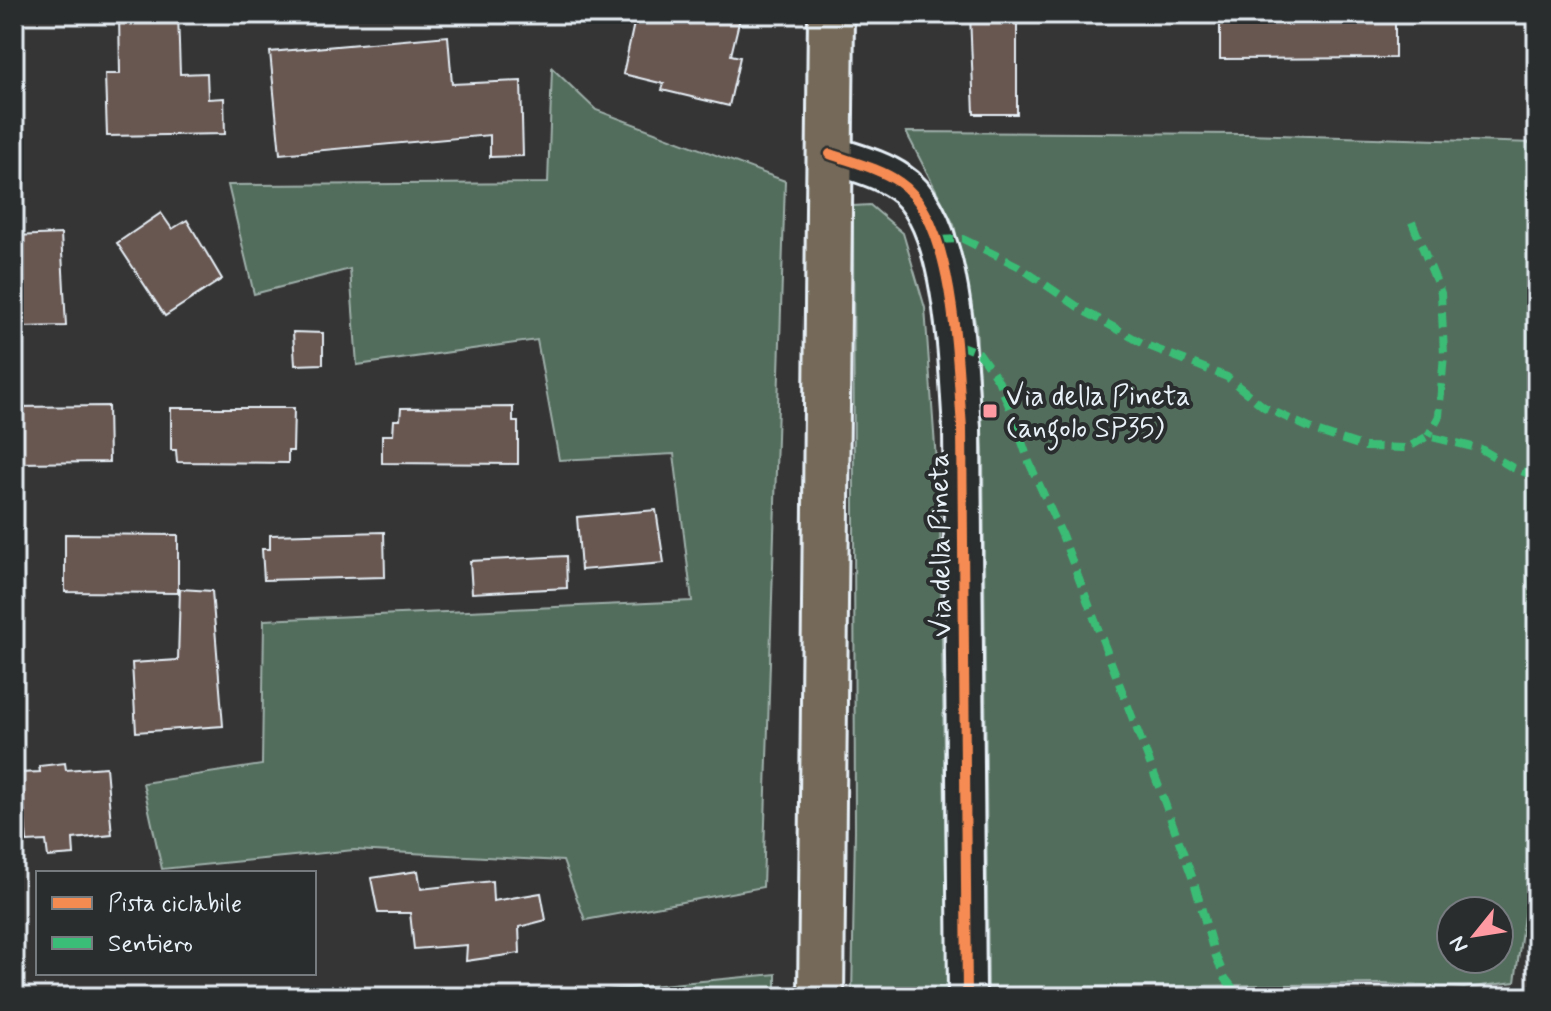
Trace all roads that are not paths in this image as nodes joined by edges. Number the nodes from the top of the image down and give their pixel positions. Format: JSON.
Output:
{"nodes":[{"id":1,"x":831,"y":14,"type":"edge"},
{"id":2,"x":830,"y":154,"type":"junction"},
{"id":3,"x":821,"y":997,"type":"edge"},
{"id":4,"x":967,"y":997,"type":"edge"}],
"edges":[{"from":1,"to":2,"type":"main road"},
{"from":2,"to":3,"type":"main road"},
{"from":2,"to":4,"type":"street","name":"Via della Pineta"}]}
